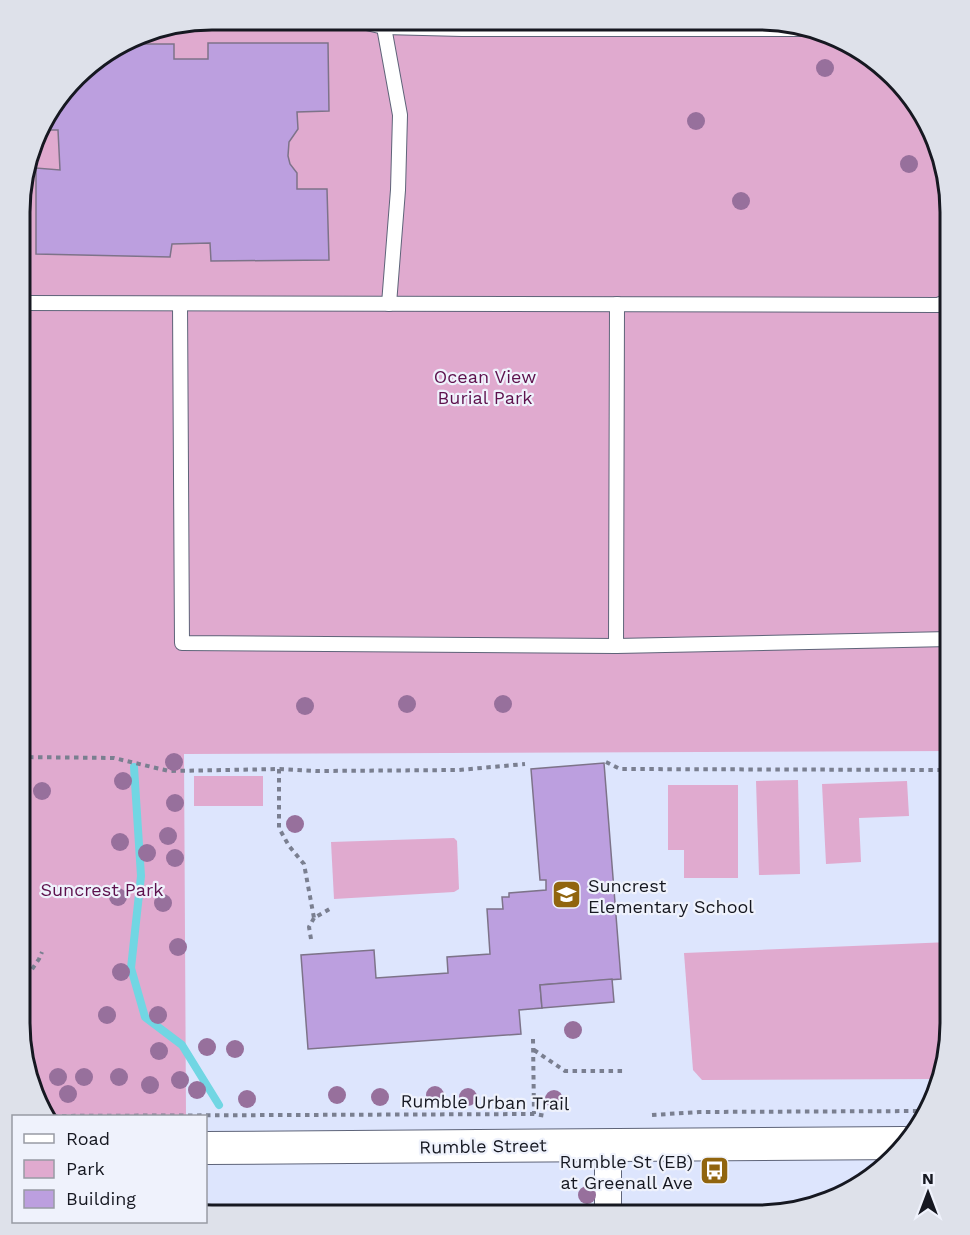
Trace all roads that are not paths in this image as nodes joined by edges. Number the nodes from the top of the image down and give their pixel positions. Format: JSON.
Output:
{"nodes":[{"id":1,"x":385,"y":30,"type":"edge"},
{"id":2,"x":30,"y":303,"type":"edge"},
{"id":3,"x":180,"y":304,"type":"junction"},
{"id":4,"x":388,"y":304,"type":"junction"},
{"id":5,"x":617,"y":304,"type":"junction"},
{"id":6,"x":940,"y":304,"type":"edge"},
{"id":7,"x":940,"y":639,"type":"edge"},
{"id":8,"x":616,"y":646,"type":"junction"},
{"id":9,"x":895,"y":1143,"type":"edge"},
{"id":10,"x":608,"y":1145,"type":"junction"},
{"id":11,"x":207,"y":1148,"type":"edge"},
{"id":12,"x":608,"y":1205,"type":"edge"}],
"edges":[{"from":1,"to":4,"type":"lane"},
{"from":2,"to":3,"type":"lane"},
{"from":3,"to":4,"type":"lane"},
{"from":3,"to":8,"type":"lane"},
{"from":4,"to":5,"type":"lane"},
{"from":5,"to":6,"type":"lane"},
{"from":5,"to":8,"type":"lane"},
{"from":7,"to":8,"type":"lane"},
{"from":9,"to":10,"type":"street","name":"Rumble Street"},
{"from":10,"to":11,"type":"street","name":"Rumble Street"},
{"from":10,"to":12,"type":"street"}]}
